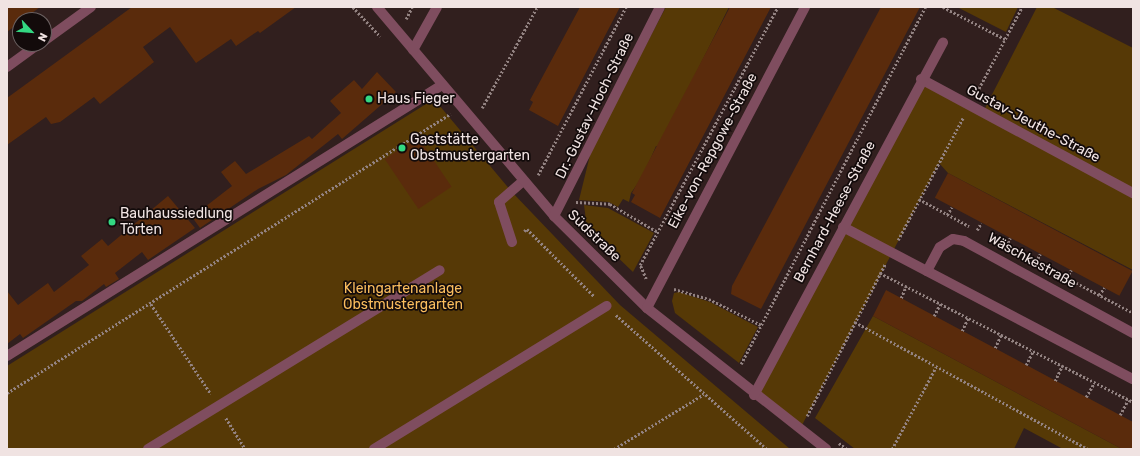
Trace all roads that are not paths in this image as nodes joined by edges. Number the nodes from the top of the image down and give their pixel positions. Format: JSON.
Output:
{"nodes":[{"id":1,"x":91,"y":7,"type":"edge"},
{"id":2,"x":377,"y":7,"type":"edge"},
{"id":3,"x":437,"y":7,"type":"edge"},
{"id":4,"x":660,"y":7,"type":"edge"},
{"id":5,"x":805,"y":7,"type":"edge"},
{"id":6,"x":52,"y":35,"type":"edge"},
{"id":7,"x":943,"y":42,"type":"dead end"},
{"id":8,"x":414,"y":50,"type":"junction"},
{"id":9,"x":28,"y":52,"type":"edge"},
{"id":10,"x":7,"y":67,"type":"edge"},
{"id":11,"x":921,"y":79,"type":"junction"},
{"id":12,"x":442,"y":85,"type":"junction"},
{"id":13,"x":523,"y":181,"type":"junction"},
{"id":14,"x":1133,"y":193,"type":"edge"},
{"id":15,"x":554,"y":216,"type":"junction"},
{"id":16,"x":843,"y":227,"type":"junction"},
{"id":17,"x":512,"y":242,"type":"road end"},
{"id":18,"x":440,"y":270,"type":"dead end"},
{"id":19,"x":927,"y":271,"type":"junction"},
{"id":20,"x":606,"y":306,"type":"road end"},
{"id":21,"x":647,"y":308,"type":"junction"},
{"id":22,"x":1133,"y":333,"type":"edge"},
{"id":23,"x":7,"y":356,"type":"edge"},
{"id":24,"x":1133,"y":379,"type":"edge"},
{"id":25,"x":754,"y":395,"type":"junction"},
{"id":26,"x":148,"y":449,"type":"edge"},
{"id":27,"x":374,"y":449,"type":"edge"},
{"id":28,"x":826,"y":449,"type":"edge"}],
"edges":[{"from":1,"to":6,"type":"street"},
{"from":2,"to":8,"type":"street","name":"Südstraße"},
{"from":3,"to":8,"type":"street"},
{"from":4,"to":15,"type":"street","name":"Dr.-Gustav-Hoch-Straße"},
{"from":5,"to":21,"type":"street","name":"Eike-von-Repgowe-Straße"},
{"from":7,"to":11,"type":"street","name":"Bernhard-Heese-Straße"},
{"from":8,"to":12,"type":"street","name":"Südstraße"},
{"from":9,"to":10,"type":"street"},
{"from":11,"to":14,"type":"street","name":"Gustav-Jeuthe-Straße"},
{"from":11,"to":16,"type":"street","name":"Bernhard-Heese-Straße"},
{"from":12,"to":13,"type":"street","name":"Südstraße"},
{"from":12,"to":23,"type":"street"},
{"from":13,"to":15,"type":"street","name":"Südstraße"},
{"from":13,"to":17,"type":"street"},
{"from":15,"to":21,"type":"street","name":"Südstraße"},
{"from":16,"to":19,"type":"street"},
{"from":16,"to":25,"type":"street","name":"Bernhard-Heese-Straße"},
{"from":18,"to":26,"type":"street"},
{"from":19,"to":22,"type":"street","name":"Wäschkestraße"},
{"from":19,"to":24,"type":"street"},
{"from":20,"to":27,"type":"street"},
{"from":21,"to":25,"type":"street","name":"Südstraße"},
{"from":25,"to":28,"type":"street","name":"Südstraße"}]}
